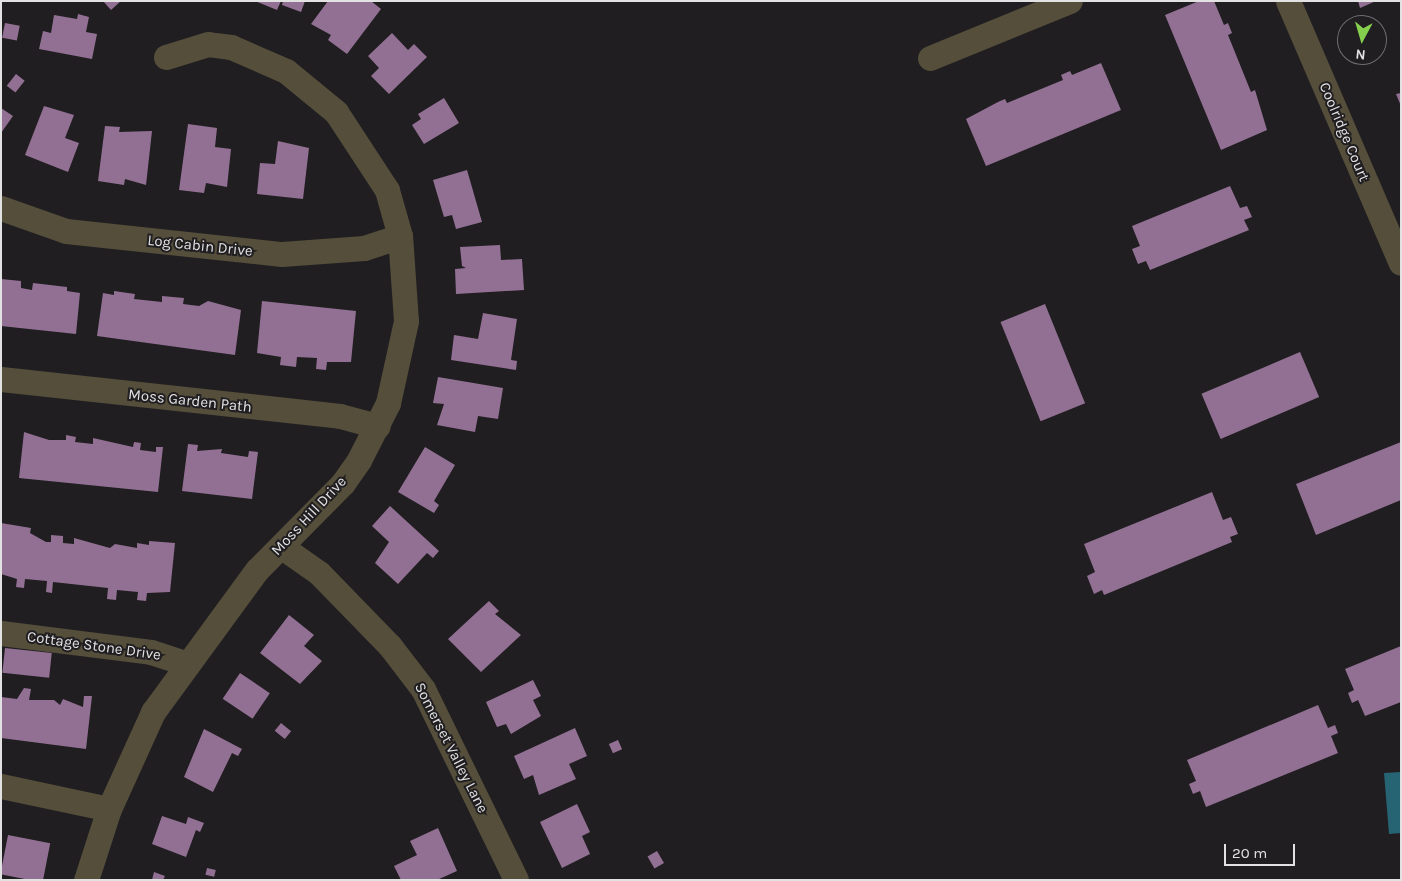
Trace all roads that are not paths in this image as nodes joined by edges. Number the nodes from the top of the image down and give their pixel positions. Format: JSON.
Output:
{"nodes":[{"id":1,"x":1070,"y":1,"type":"edge"},
{"id":2,"x":1288,"y":1,"type":"edge"},
{"id":3,"x":166,"y":57,"type":"dead end"},
{"id":4,"x":930,"y":58,"type":"dead end"},
{"id":5,"x":1,"y":208,"type":"edge"},
{"id":6,"x":400,"y":236,"type":"junction"},
{"id":7,"x":1401,"y":264,"type":"edge"},
{"id":8,"x":1,"y":378,"type":"edge"},
{"id":9,"x":378,"y":426,"type":"junction"},
{"id":10,"x":282,"y":546,"type":"junction"},
{"id":11,"x":1,"y":633,"type":"edge"},
{"id":12,"x":185,"y":663,"type":"junction"},
{"id":13,"x":1,"y":786,"type":"edge"},
{"id":14,"x":108,"y":809,"type":"junction"},
{"id":15,"x":86,"y":880,"type":"edge"},
{"id":16,"x":516,"y":880,"type":"edge"}],
"edges":[{"from":1,"to":4,"type":"street"},
{"from":2,"to":7,"type":"street","name":"Coolridge Court"},
{"from":3,"to":6,"type":"street","name":"Moss Hill Drive"},
{"from":5,"to":6,"type":"street","name":"Log Cabin Drive"},
{"from":6,"to":9,"type":"street","name":"Moss Hill Drive"},
{"from":8,"to":9,"type":"street","name":"Moss Garden Path"},
{"from":9,"to":10,"type":"street","name":"Moss Hill Drive"},
{"from":10,"to":12,"type":"street","name":"Moss Hill Drive"},
{"from":10,"to":16,"type":"street","name":"Somerset Valley Lane"},
{"from":11,"to":12,"type":"street","name":"Cottage Stone Drive"},
{"from":12,"to":14,"type":"street","name":"Moss Hill Drive"},
{"from":13,"to":14,"type":"street"},
{"from":14,"to":15,"type":"street","name":"Moss Hill Drive"}]}
